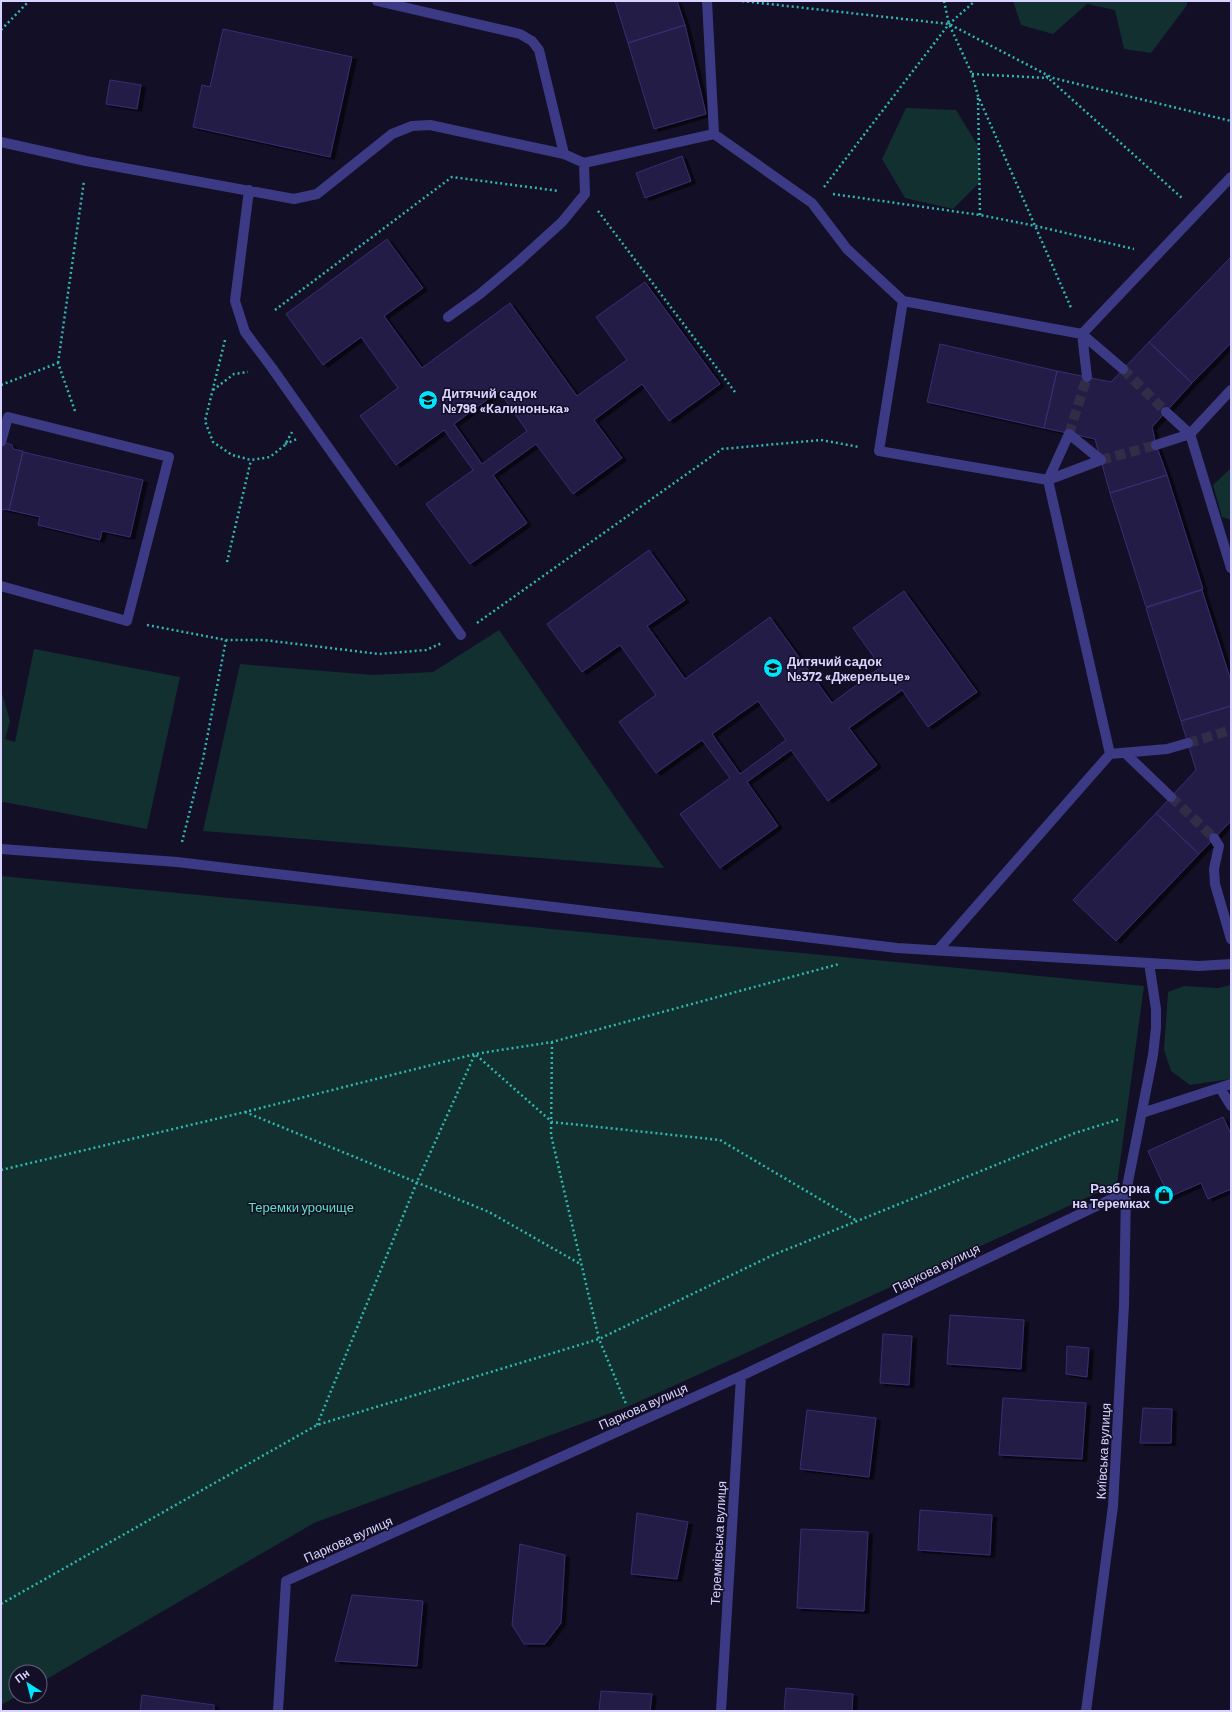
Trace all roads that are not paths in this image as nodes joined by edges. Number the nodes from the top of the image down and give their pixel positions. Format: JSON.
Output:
{"nodes":[{"id":1,"x":377,"y":1,"type":"edge"},
{"id":2,"x":707,"y":1,"type":"edge"},
{"id":3,"x":714,"y":134,"type":"junction"},
{"id":4,"x":1,"y":142,"type":"edge"},
{"id":5,"x":564,"y":154,"type":"junction"},
{"id":6,"x":584,"y":163,"type":"junction"},
{"id":7,"x":1231,"y":176,"type":"edge"},
{"id":8,"x":249,"y":190,"type":"junction"},
{"id":9,"x":903,"y":301,"type":"junction"},
{"id":10,"x":448,"y":317,"type":"dead end"},
{"id":11,"x":1082,"y":334,"type":"junction"},
{"id":12,"x":1123,"y":369,"type":"tunnel mouth"},
{"id":13,"x":1087,"y":377,"type":"tunnel mouth"},
{"id":14,"x":1231,"y":390,"type":"edge"},
{"id":15,"x":1166,"y":412,"type":"tunnel mouth"},
{"id":16,"x":1190,"y":434,"type":"junction"},
{"id":17,"x":1,"y":442,"type":"edge"},
{"id":18,"x":1156,"y":444,"type":"tunnel mouth"},
{"id":19,"x":1048,"y":480,"type":"junction"},
{"id":20,"x":1231,"y":568,"type":"edge"},
{"id":21,"x":1,"y":586,"type":"edge"},
{"id":22,"x":461,"y":635,"type":"road end"},
{"id":23,"x":1188,"y":743,"type":"tunnel mouth"},
{"id":24,"x":1125,"y":753,"type":"junction"},
{"id":25,"x":1110,"y":754,"type":"junction"},
{"id":26,"x":1171,"y":797,"type":"tunnel mouth"},
{"id":27,"x":1214,"y":838,"type":"tunnel mouth"},
{"id":28,"x":1,"y":849,"type":"edge"},
{"id":29,"x":1231,"y":939,"type":"edge"},
{"id":30,"x":938,"y":950,"type":"junction"},
{"id":31,"x":1150,"y":963,"type":"junction"},
{"id":32,"x":1231,"y":964,"type":"edge"},
{"id":33,"x":1231,"y":1084,"type":"edge"},
{"id":34,"x":1220,"y":1088,"type":"junction"},
{"id":35,"x":1231,"y":1106,"type":"edge"},
{"id":36,"x":1142,"y":1113,"type":"junction"},
{"id":37,"x":1126,"y":1192,"type":"junction"},
{"id":38,"x":741,"y":1376,"type":"junction"},
{"id":39,"x":278,"y":1711,"type":"edge"},
{"id":40,"x":721,"y":1711,"type":"edge"},
{"id":41,"x":1086,"y":1711,"type":"edge"}],
"edges":[{"from":1,"to":5,"type":"street"},
{"from":2,"to":3,"type":"street"},
{"from":3,"to":6,"type":"street"},
{"from":3,"to":9,"type":"street"},
{"from":4,"to":8,"type":"street"},
{"from":5,"to":6,"type":"street"},
{"from":5,"to":8,"type":"street"},
{"from":6,"to":10,"type":"street"},
{"from":7,"to":11,"type":"street"},
{"from":8,"to":22,"type":"street"},
{"from":9,"to":11,"type":"street"},
{"from":9,"to":19,"type":"street"},
{"from":11,"to":12,"type":"street"},
{"from":11,"to":13,"type":"street"},
{"from":14,"to":16,"type":"street"},
{"from":15,"to":16,"type":"street"},
{"from":16,"to":18,"type":"street"},
{"from":16,"to":20,"type":"street"},
{"from":17,"to":21,"type":"street"},
{"from":19,"to":19,"type":"street"},
{"from":19,"to":25,"type":"street"},
{"from":23,"to":24,"type":"street"},
{"from":24,"to":25,"type":"street"},
{"from":24,"to":26,"type":"street"},
{"from":25,"to":30,"type":"street"},
{"from":27,"to":29,"type":"street"},
{"from":28,"to":30,"type":"street"},
{"from":30,"to":31,"type":"street"},
{"from":31,"to":32,"type":"street"},
{"from":31,"to":36,"type":"street","name":"Київська вулиця"},
{"from":33,"to":34,"type":"street"},
{"from":34,"to":35,"type":"street"},
{"from":34,"to":36,"type":"street"},
{"from":36,"to":37,"type":"street","name":"Київська вулиця"},
{"from":37,"to":38,"type":"street","name":"Паркова вулиця"},
{"from":37,"to":41,"type":"street","name":"Київська вулиця"},
{"from":38,"to":39,"type":"street","name":"Паркова вулиця"},
{"from":38,"to":40,"type":"street","name":"Теремківська вулиця"}]}
